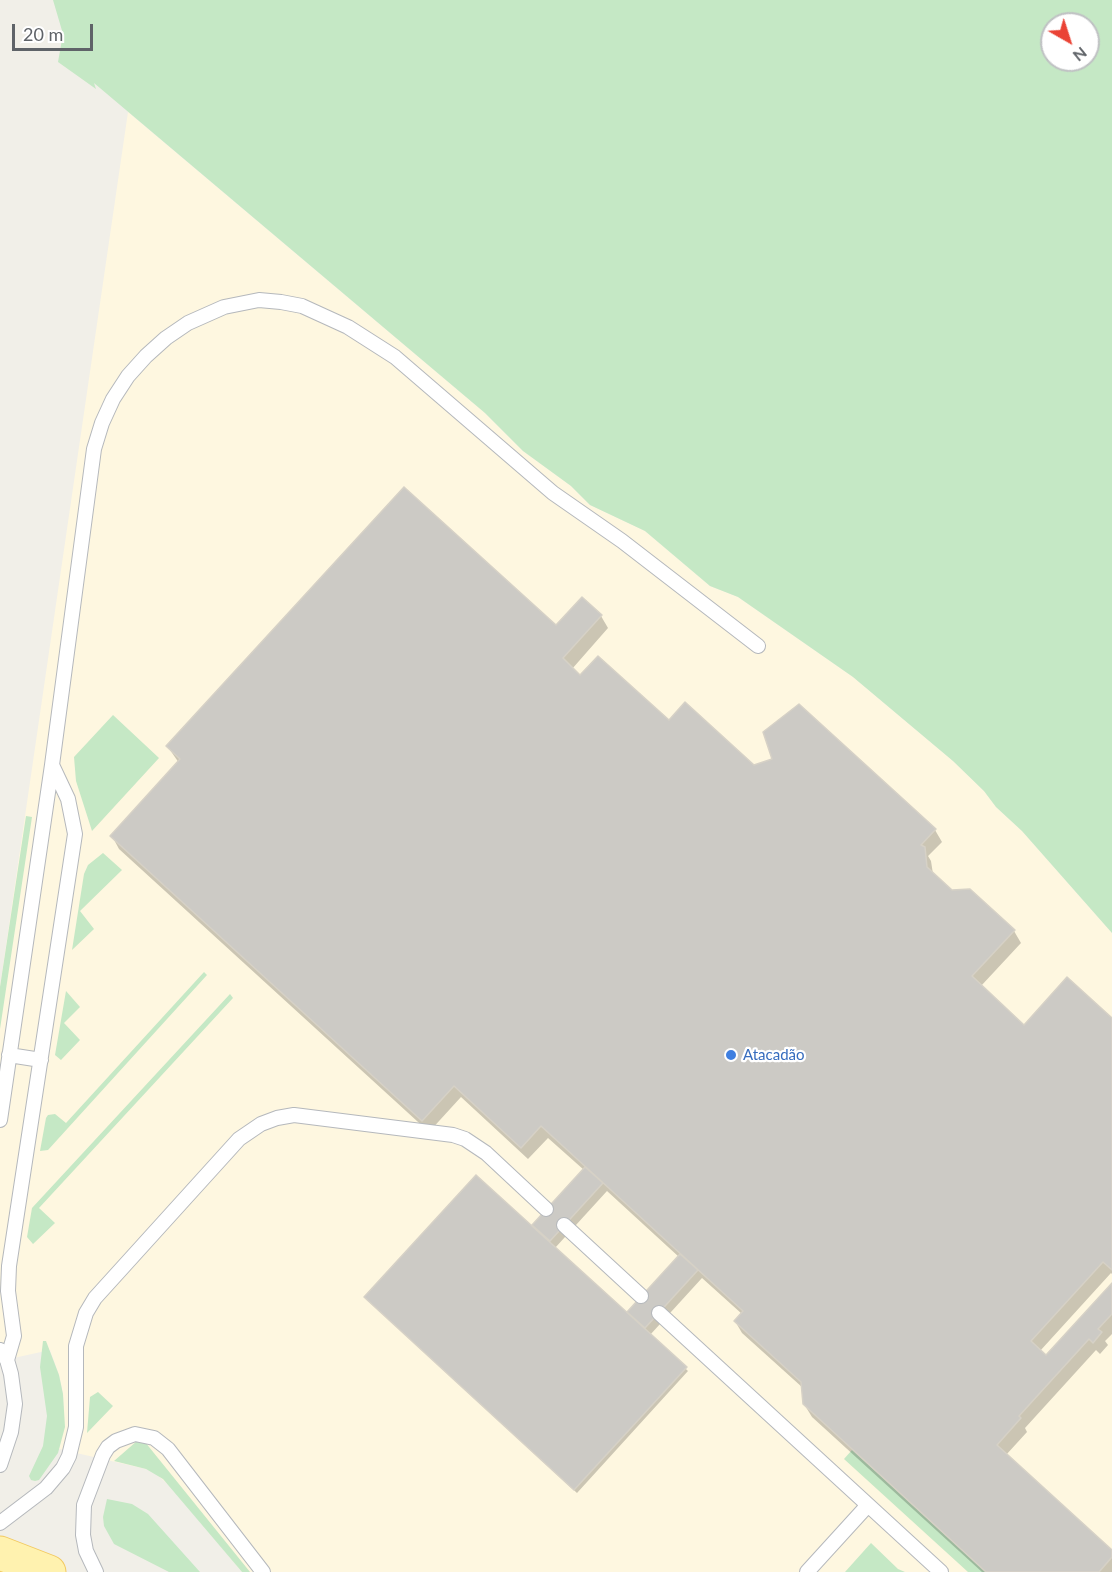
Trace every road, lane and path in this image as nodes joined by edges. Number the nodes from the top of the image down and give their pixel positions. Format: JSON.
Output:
{"nodes":[{"id":1,"x":758,"y":646,"type":"dead end"},
{"id":2,"x":52,"y":765,"type":"junction"},
{"id":3,"x":9,"y":1055,"type":"junction"},
{"id":4,"x":41,"y":1060,"type":"junction"},
{"id":5,"x":0,"y":1120,"type":"edge"},
{"id":6,"x":546,"y":1209,"type":"dead end"},
{"id":7,"x":564,"y":1225,"type":"dead end"},
{"id":8,"x":641,"y":1296,"type":"dead end"},
{"id":9,"x":659,"y":1313,"type":"dead end"},
{"id":10,"x":3,"y":1355,"type":"edge"},
{"id":11,"x":0,"y":1465,"type":"edge"},
{"id":12,"x":868,"y":1505,"type":"junction"},
{"id":13,"x":0,"y":1523,"type":"edge"},
{"id":14,"x":0,"y":1553,"type":"edge"},
{"id":15,"x":49,"y":1572,"type":"edge"},
{"id":16,"x":96,"y":1572,"type":"edge"},
{"id":17,"x":263,"y":1572,"type":"edge"},
{"id":18,"x":807,"y":1572,"type":"edge"},
{"id":19,"x":941,"y":1572,"type":"edge"}],
"edges":[{"from":1,"to":2,"type":"lane"},
{"from":2,"to":3,"type":"lane"},
{"from":2,"to":4,"type":"lane"},
{"from":3,"to":4,"type":"lane"},
{"from":3,"to":5,"type":"lane"},
{"from":4,"to":10,"type":"lane"},
{"from":6,"to":13,"type":"lane"},
{"from":7,"to":8,"type":"lane"},
{"from":9,"to":12,"type":"lane"},
{"from":10,"to":11,"type":"lane"},
{"from":12,"to":18,"type":"lane"},
{"from":12,"to":19,"type":"lane"},
{"from":14,"to":15,"type":"main road"},
{"from":16,"to":17,"type":"lane"}]}
